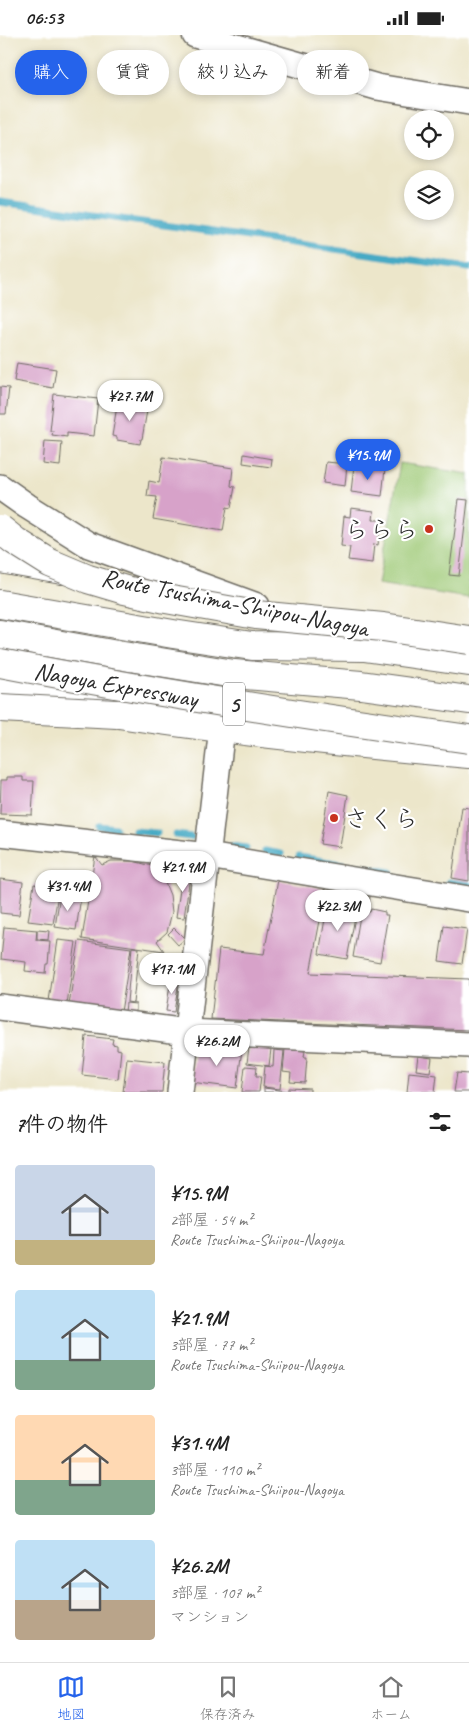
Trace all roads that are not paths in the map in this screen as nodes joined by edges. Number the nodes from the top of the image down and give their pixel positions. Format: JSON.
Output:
{"nodes":[{"id":1,"x":195,"y":35,"type":"edge"},
{"id":2,"x":469,"y":102,"type":"edge"},
{"id":3,"x":0,"y":487,"type":"edge"},
{"id":4,"x":0,"y":529,"type":"edge"},
{"id":5,"x":0,"y":559,"type":"edge"},
{"id":6,"x":0,"y":604,"type":"edge"},
{"id":7,"x":257,"y":606,"type":"junction"},
{"id":8,"x":0,"y":634,"type":"edge"},
{"id":9,"x":469,"y":640,"type":"edge"},
{"id":10,"x":469,"y":646,"type":"edge"},
{"id":11,"x":469,"y":662,"type":"edge"},
{"id":12,"x":0,"y":663,"type":"edge"},
{"id":13,"x":0,"y":687,"type":"edge"},
{"id":14,"x":0,"y":696,"type":"edge"},
{"id":15,"x":469,"y":700,"type":"edge"},
{"id":16,"x":0,"y":704,"type":"edge"},
{"id":17,"x":0,"y":708,"type":"edge"},
{"id":18,"x":116,"y":714,"type":"junction"},
{"id":19,"x":469,"y":725,"type":"edge"},
{"id":20,"x":222,"y":736,"type":"junction"},
{"id":21,"x":469,"y":739,"type":"edge"},
{"id":22,"x":469,"y":754,"type":"edge"},
{"id":23,"x":469,"y":763,"type":"edge"},
{"id":24,"x":0,"y":833,"type":"edge"},
{"id":25,"x":208,"y":856,"type":"junction"},
{"id":26,"x":469,"y":899,"type":"edge"},
{"id":27,"x":0,"y":1007,"type":"edge"},
{"id":28,"x":187,"y":1032,"type":"junction"},
{"id":29,"x":469,"y":1045,"type":"edge"},
{"id":30,"x":180,"y":1092,"type":"edge"}],
"edges":[{"from":1,"to":2,"type":"street"},
{"from":3,"to":7,"type":"street"},
{"from":4,"to":9,"type":"main road","bridge":true},
{"from":5,"to":7,"type":"main road","name":"Route Tsushima-Shiipou-Nagoya"},
{"from":6,"to":11,"type":"main road"},
{"from":7,"to":10,"type":"main road","name":"Route Tsushima-Shiipou-Nagoya"},
{"from":8,"to":15,"type":"main road","name":"Nagoya Expressway","number":"5"},
{"from":12,"to":21,"type":"main road","name":"Nagoya Expressway","number":"5","bridge":true},
{"from":13,"to":19,"type":"main road"},
{"from":14,"to":18,"type":"main road","bridge":true},
{"from":16,"to":20,"type":"main road"},
{"from":17,"to":18,"type":"main road","bridge":true},
{"from":18,"to":22,"type":"main road"},
{"from":20,"to":23,"type":"main road"},
{"from":20,"to":25,"type":"street"},
{"from":24,"to":25,"type":"street"},
{"from":25,"to":26,"type":"street"},
{"from":25,"to":28,"type":"street"},
{"from":27,"to":28,"type":"street"},
{"from":28,"to":29,"type":"street"},
{"from":28,"to":30,"type":"street"}]}
